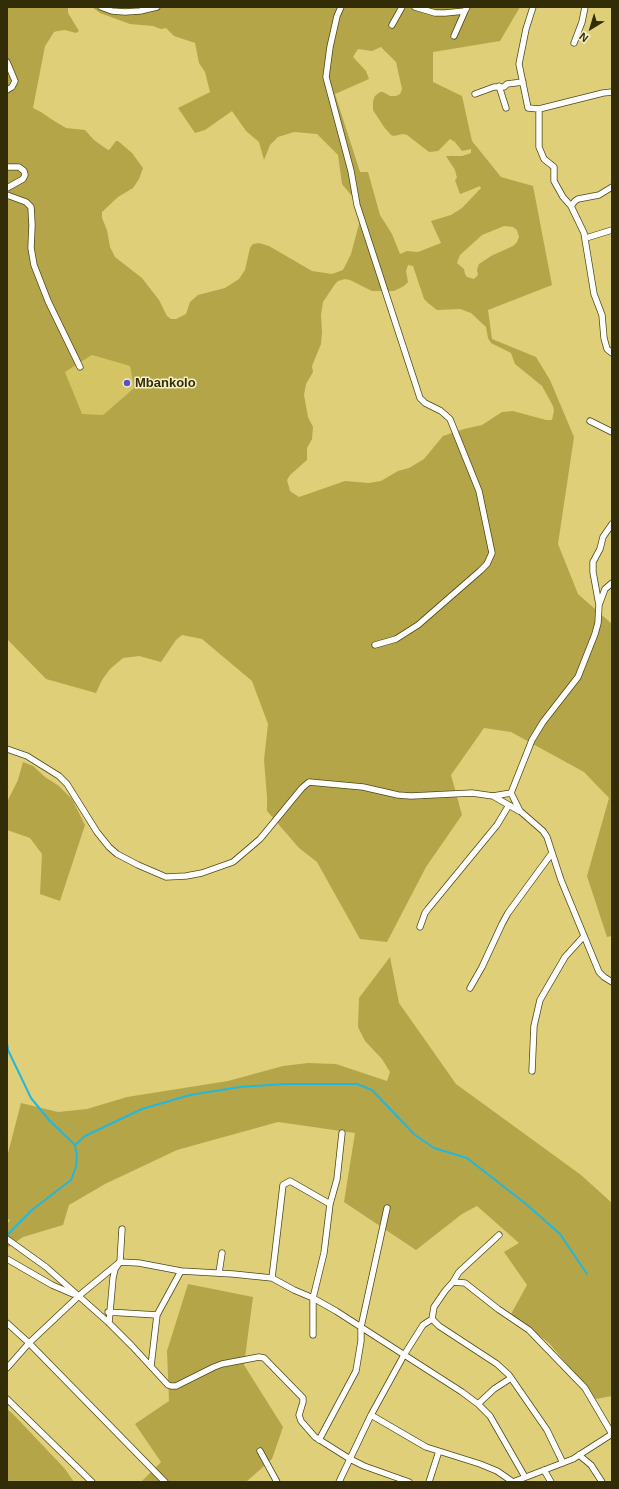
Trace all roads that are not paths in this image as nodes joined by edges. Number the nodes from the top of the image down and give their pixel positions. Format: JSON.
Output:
{"nodes":[{"id":1,"x":101,"y":7,"type":"edge"},
{"id":2,"x":157,"y":7,"type":"edge"},
{"id":3,"x":341,"y":7,"type":"edge"},
{"id":4,"x":402,"y":7,"type":"edge"},
{"id":5,"x":415,"y":7,"type":"edge"},
{"id":6,"x":533,"y":7,"type":"edge"},
{"id":7,"x":585,"y":7,"type":"edge"},
{"id":8,"x":466,"y":9,"type":"edge"},
{"id":9,"x":392,"y":25,"type":"dead end"},
{"id":10,"x":454,"y":36,"type":"dead end"},
{"id":11,"x":574,"y":43,"type":"dead end"},
{"id":12,"x":7,"y":62,"type":"edge"},
{"id":13,"x":523,"y":82,"type":"junction"},
{"id":14,"x":499,"y":86,"type":"junction"},
{"id":15,"x":7,"y":90,"type":"edge"},
{"id":16,"x":612,"y":92,"type":"edge"},
{"id":17,"x":475,"y":94,"type":"dead end"},
{"id":18,"x":506,"y":108,"type":"dead end"},
{"id":19,"x":539,"y":110,"type":"junction"},
{"id":20,"x":7,"y":167,"type":"edge"},
{"id":21,"x":612,"y":187,"type":"edge"},
{"id":22,"x":7,"y":188,"type":"edge"},
{"id":23,"x":7,"y":195,"type":"edge"},
{"id":24,"x":571,"y":206,"type":"junction"},
{"id":25,"x":612,"y":230,"type":"edge"},
{"id":26,"x":586,"y":238,"type":"junction"},
{"id":27,"x":612,"y":353,"type":"edge"},
{"id":28,"x":80,"y":367,"type":"dead end"},
{"id":29,"x":590,"y":421,"type":"dead end"},
{"id":30,"x":612,"y":432,"type":"edge"},
{"id":31,"x":612,"y":524,"type":"edge"},
{"id":32,"x":607,"y":531,"type":"junction"},
{"id":33,"x":612,"y":537,"type":"edge"},
{"id":34,"x":612,"y":583,"type":"edge"},
{"id":35,"x":599,"y":605,"type":"junction"},
{"id":36,"x":375,"y":645,"type":"dead end"},
{"id":37,"x":7,"y":749,"type":"edge"},
{"id":38,"x":511,"y":793,"type":"junction"},
{"id":39,"x":493,"y":796,"type":"junction"},
{"id":40,"x":509,"y":805,"type":"junction"},
{"id":41,"x":520,"y":811,"type":"junction"},
{"id":42,"x":552,"y":853,"type":"junction"},
{"id":43,"x":420,"y":927,"type":"dead end"},
{"id":44,"x":584,"y":936,"type":"junction"},
{"id":45,"x":612,"y":982,"type":"edge"},
{"id":46,"x":470,"y":988,"type":"dead end"},
{"id":47,"x":532,"y":1071,"type":"dead end"},
{"id":48,"x":342,"y":1133,"type":"dead end"},
{"id":49,"x":330,"y":1204,"type":"junction"},
{"id":50,"x":387,"y":1208,"type":"dead end"},
{"id":51,"x":122,"y":1229,"type":"dead end"},
{"id":52,"x":499,"y":1235,"type":"dead end"},
{"id":53,"x":7,"y":1239,"type":"edge"},
{"id":54,"x":222,"y":1253,"type":"dead end"},
{"id":55,"x":7,"y":1259,"type":"edge"},
{"id":56,"x":120,"y":1262,"type":"junction"},
{"id":57,"x":181,"y":1271,"type":"junction"},
{"id":58,"x":219,"y":1273,"type":"junction"},
{"id":59,"x":272,"y":1278,"type":"junction"},
{"id":60,"x":453,"y":1282,"type":"junction"},
{"id":61,"x":78,"y":1296,"type":"junction"},
{"id":62,"x":313,"y":1298,"type":"junction"},
{"id":63,"x":109,"y":1312,"type":"junction"},
{"id":64,"x":157,"y":1315,"type":"junction"},
{"id":65,"x":432,"y":1319,"type":"junction"},
{"id":66,"x":109,"y":1323,"type":"junction"},
{"id":67,"x":7,"y":1324,"type":"edge"},
{"id":68,"x":361,"y":1327,"type":"junction"},
{"id":69,"x":313,"y":1335,"type":"dead end"},
{"id":70,"x":29,"y":1343,"type":"junction"},
{"id":71,"x":404,"y":1355,"type":"junction"},
{"id":72,"x":151,"y":1366,"type":"junction"},
{"id":73,"x":7,"y":1368,"type":"edge"},
{"id":74,"x":511,"y":1378,"type":"junction"},
{"id":75,"x":7,"y":1399,"type":"edge"},
{"id":76,"x":478,"y":1404,"type":"junction"},
{"id":77,"x":371,"y":1415,"type":"junction"},
{"id":78,"x":612,"y":1434,"type":"edge"},
{"id":79,"x":319,"y":1440,"type":"junction"},
{"id":80,"x":260,"y":1451,"type":"dead end"},
{"id":81,"x":440,"y":1451,"type":"junction"},
{"id":82,"x":579,"y":1455,"type":"junction"},
{"id":83,"x":350,"y":1459,"type":"junction"},
{"id":84,"x":563,"y":1463,"type":"junction"},
{"id":85,"x":544,"y":1470,"type":"junction"},
{"id":86,"x":525,"y":1478,"type":"junction"},
{"id":87,"x":92,"y":1482,"type":"edge"},
{"id":88,"x":165,"y":1482,"type":"edge"},
{"id":89,"x":277,"y":1482,"type":"edge"},
{"id":90,"x":340,"y":1482,"type":"edge"},
{"id":91,"x":409,"y":1482,"type":"edge"},
{"id":92,"x":428,"y":1482,"type":"edge"},
{"id":93,"x":513,"y":1482,"type":"edge"},
{"id":94,"x":551,"y":1482,"type":"edge"},
{"id":95,"x":602,"y":1482,"type":"edge"}],
"edges":[{"from":1,"to":2,"type":"street"},
{"from":3,"to":36,"type":"street"},
{"from":4,"to":9,"type":"street"},
{"from":5,"to":8,"type":"street"},
{"from":6,"to":13,"type":"street"},
{"from":7,"to":11,"type":"street"},
{"from":8,"to":10,"type":"street"},
{"from":12,"to":15,"type":"street"},
{"from":13,"to":14,"type":"street"},
{"from":13,"to":19,"type":"street"},
{"from":14,"to":17,"type":"street"},
{"from":14,"to":18,"type":"street"},
{"from":16,"to":19,"type":"street"},
{"from":19,"to":24,"type":"street"},
{"from":20,"to":22,"type":"street"},
{"from":21,"to":24,"type":"street"},
{"from":23,"to":28,"type":"street"},
{"from":24,"to":26,"type":"street"},
{"from":25,"to":26,"type":"street"},
{"from":26,"to":27,"type":"street"},
{"from":29,"to":30,"type":"street"},
{"from":31,"to":32,"type":"street"},
{"from":32,"to":33,"type":"street"},
{"from":32,"to":35,"type":"street"},
{"from":34,"to":35,"type":"street"},
{"from":35,"to":38,"type":"street"},
{"from":37,"to":39,"type":"street"},
{"from":38,"to":39,"type":"street"},
{"from":38,"to":41,"type":"street"},
{"from":39,"to":40,"type":"street"},
{"from":40,"to":41,"type":"street"},
{"from":40,"to":43,"type":"street"},
{"from":41,"to":42,"type":"street"},
{"from":42,"to":44,"type":"street"},
{"from":42,"to":46,"type":"street"},
{"from":44,"to":45,"type":"street"},
{"from":44,"to":47,"type":"street"},
{"from":48,"to":49,"type":"street"},
{"from":49,"to":59,"type":"street"},
{"from":49,"to":62,"type":"street"},
{"from":50,"to":68,"type":"street"},
{"from":51,"to":56,"type":"street"},
{"from":52,"to":60,"type":"street"},
{"from":53,"to":61,"type":"street"},
{"from":54,"to":58,"type":"street"},
{"from":55,"to":61,"type":"street"},
{"from":56,"to":57,"type":"street"},
{"from":56,"to":61,"type":"street"},
{"from":56,"to":63,"type":"street"},
{"from":57,"to":58,"type":"street"},
{"from":57,"to":64,"type":"street"},
{"from":58,"to":59,"type":"street"},
{"from":59,"to":62,"type":"street"},
{"from":60,"to":65,"type":"street"},
{"from":60,"to":78,"type":"street"},
{"from":61,"to":66,"type":"street"},
{"from":61,"to":70,"type":"street"},
{"from":62,"to":68,"type":"street"},
{"from":62,"to":69,"type":"street"},
{"from":63,"to":64,"type":"street"},
{"from":63,"to":66,"type":"street"},
{"from":64,"to":72,"type":"street"},
{"from":65,"to":71,"type":"street"},
{"from":65,"to":74,"type":"street"},
{"from":66,"to":72,"type":"street"},
{"from":67,"to":70,"type":"street"},
{"from":68,"to":71,"type":"street"},
{"from":68,"to":79,"type":"street"},
{"from":70,"to":73,"type":"street"},
{"from":70,"to":88,"type":"street"},
{"from":71,"to":76,"type":"street"},
{"from":71,"to":77,"type":"street"},
{"from":72,"to":79,"type":"street"},
{"from":74,"to":76,"type":"street"},
{"from":74,"to":84,"type":"street"},
{"from":75,"to":87,"type":"street"},
{"from":76,"to":86,"type":"street"},
{"from":77,"to":81,"type":"street"},
{"from":77,"to":83,"type":"street"},
{"from":78,"to":82,"type":"street"},
{"from":79,"to":83,"type":"street"},
{"from":80,"to":89,"type":"street"},
{"from":81,"to":92,"type":"street"},
{"from":81,"to":93,"type":"street"},
{"from":82,"to":84,"type":"street"},
{"from":82,"to":95,"type":"street"},
{"from":83,"to":90,"type":"street"},
{"from":83,"to":91,"type":"street"},
{"from":84,"to":85,"type":"street"},
{"from":85,"to":86,"type":"street"},
{"from":85,"to":94,"type":"street"},
{"from":86,"to":93,"type":"street"}]}
